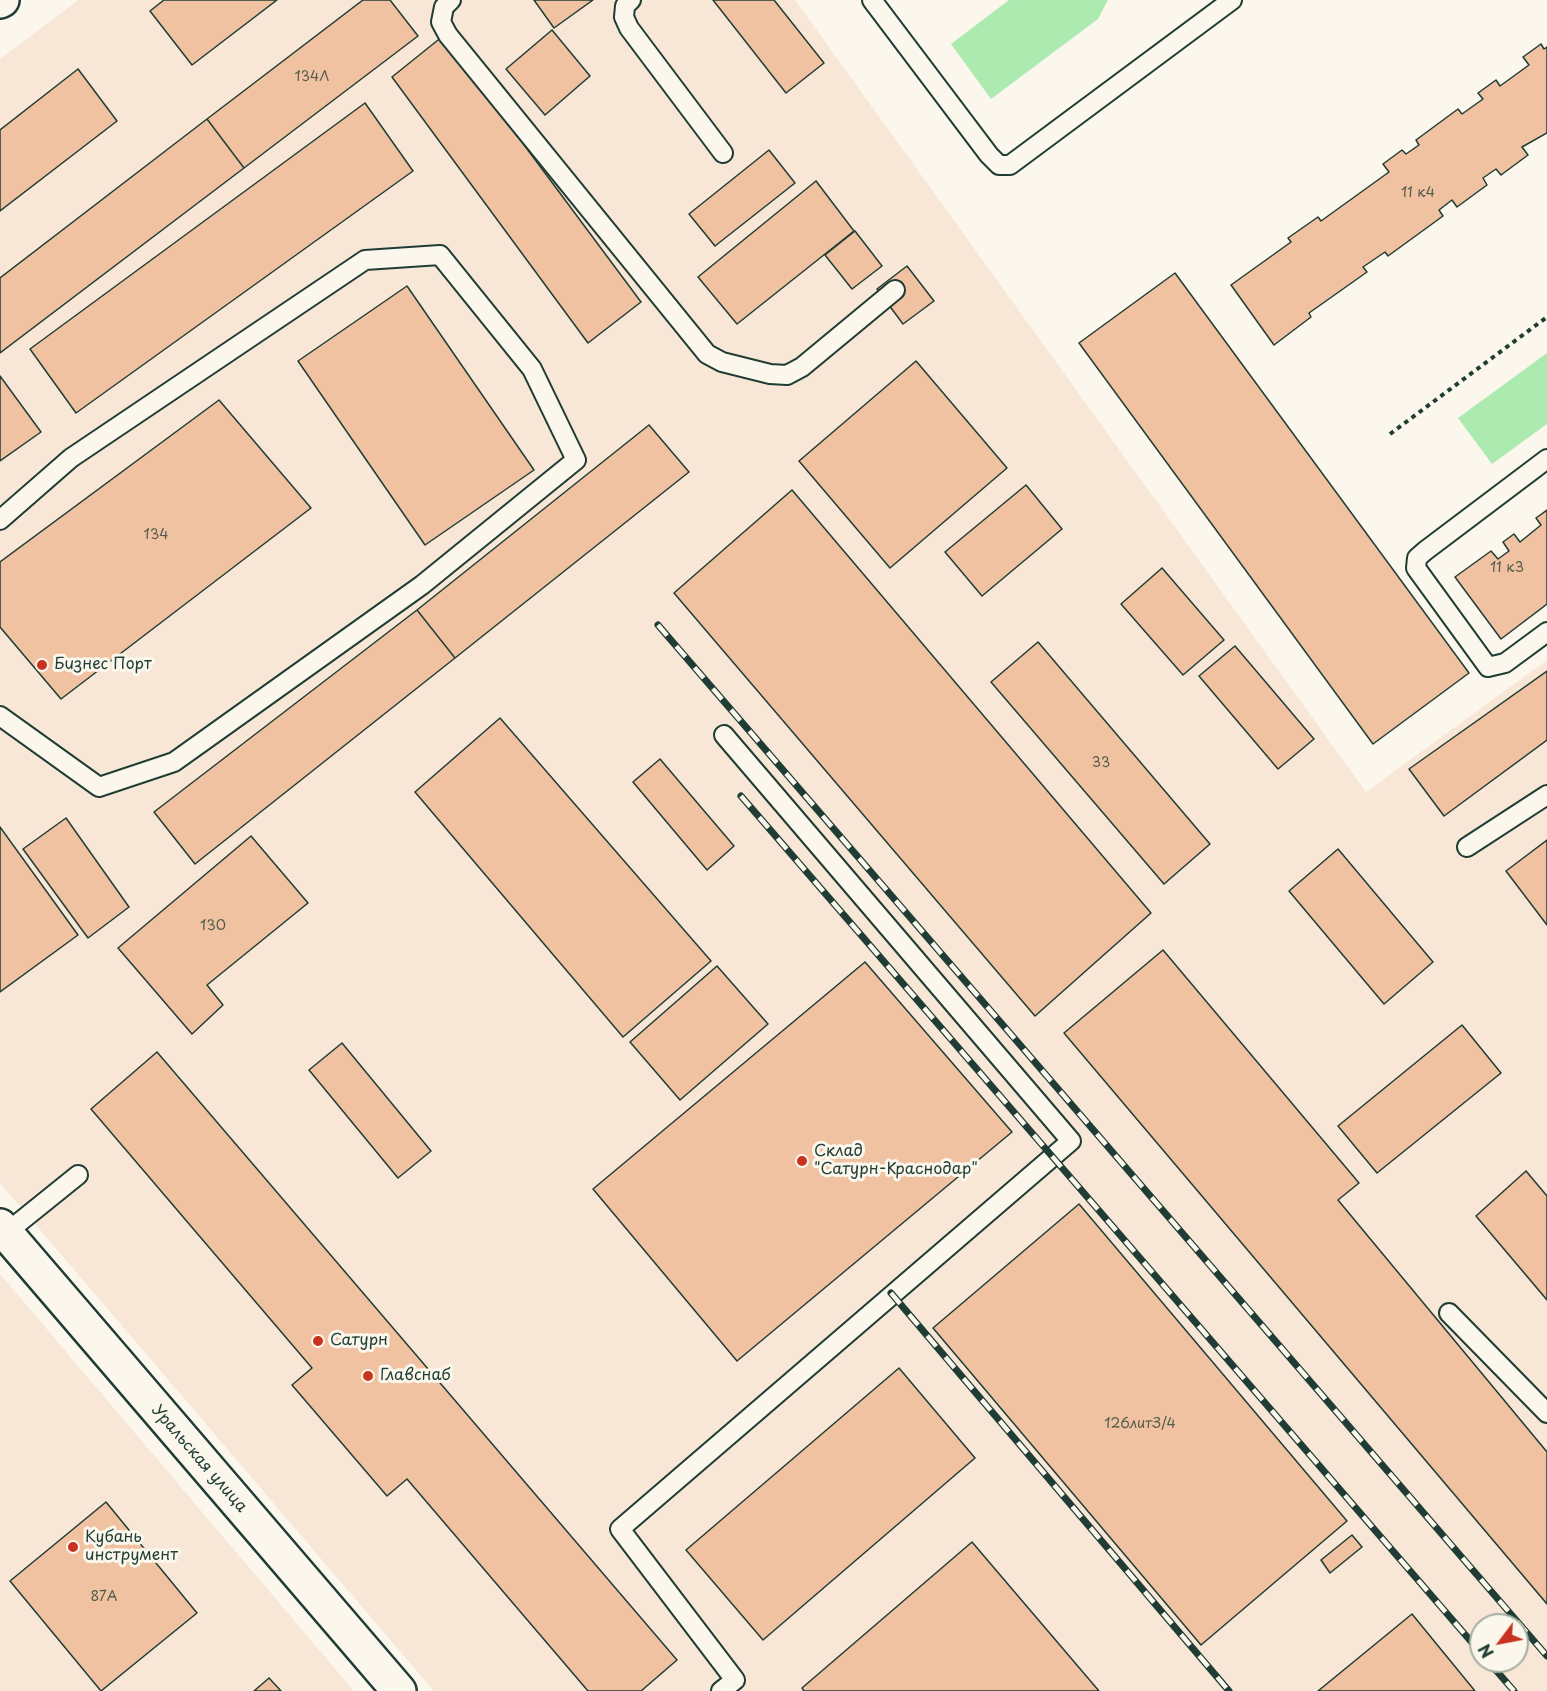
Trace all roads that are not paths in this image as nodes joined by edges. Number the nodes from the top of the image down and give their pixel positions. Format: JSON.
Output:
{"nodes":[{"id":1,"x":451,"y":0,"type":"edge"},
{"id":2,"x":631,"y":0,"type":"edge"},
{"id":3,"x":872,"y":0,"type":"edge"},
{"id":4,"x":1232,"y":0,"type":"edge"},
{"id":5,"x":723,"y":153,"type":"dead end"},
{"id":6,"x":895,"y":290,"type":"dead end"},
{"id":7,"x":1547,"y":459,"type":"edge"},
{"id":8,"x":0,"y":520,"type":"edge"},
{"id":9,"x":1547,"y":632,"type":"edge"},
{"id":10,"x":0,"y":716,"type":"edge"},
{"id":11,"x":724,"y":735,"type":"dead end"},
{"id":12,"x":1547,"y":795,"type":"edge"},
{"id":13,"x":1467,"y":847,"type":"dead end"},
{"id":14,"x":78,"y":1175,"type":"dead end"},
{"id":15,"x":2,"y":1231,"type":"edge"},
{"id":16,"x":1449,"y":1313,"type":"dead end"},
{"id":17,"x":1547,"y":1413,"type":"edge"},
{"id":18,"x":390,"y":1691,"type":"edge"},
{"id":19,"x":399,"y":1691,"type":"edge"},
{"id":20,"x":721,"y":1691,"type":"edge"}],
"edges":[{"from":1,"to":6,"type":"lane"},
{"from":2,"to":5,"type":"lane"},
{"from":3,"to":4,"type":"lane"},
{"from":7,"to":9,"type":"lane"},
{"from":8,"to":10,"type":"lane"},
{"from":11,"to":20,"type":"lane"},
{"from":12,"to":13,"type":"lane"},
{"from":14,"to":15,"type":"lane"},
{"from":15,"to":18,"type":"main road","name":"Уральская улица"},
{"from":15,"to":19,"type":"main road","name":"Уральская улица"},
{"from":16,"to":17,"type":"lane"}]}
